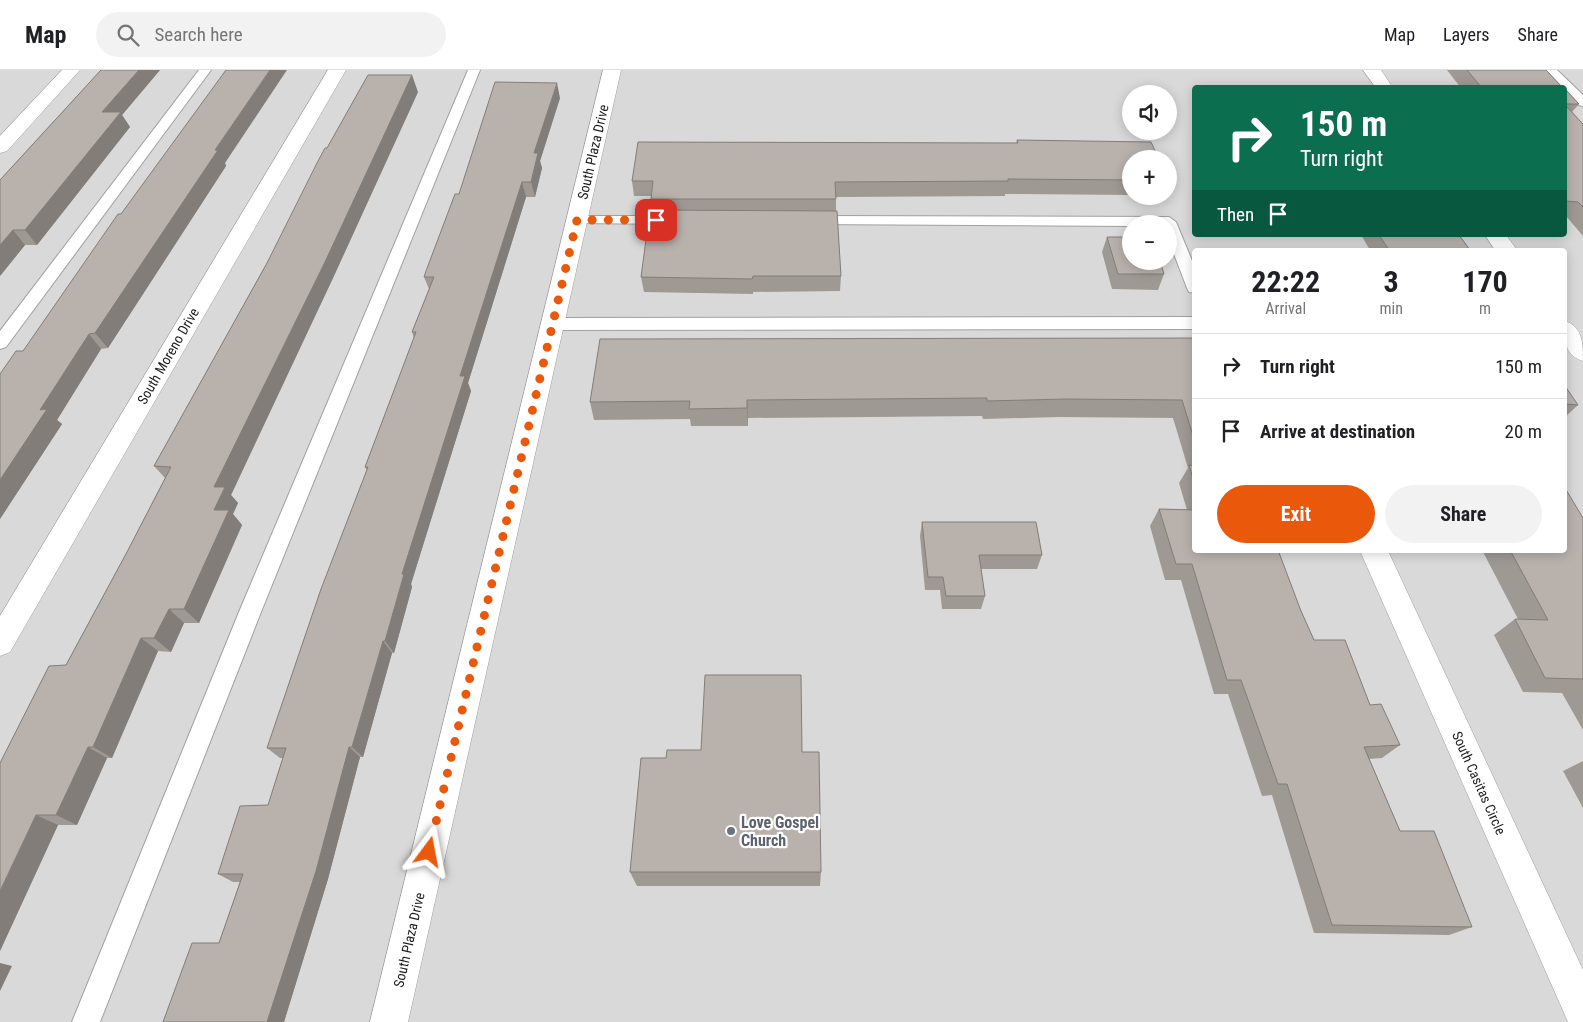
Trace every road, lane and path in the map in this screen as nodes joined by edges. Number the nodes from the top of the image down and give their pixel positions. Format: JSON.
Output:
{"nodes":[{"id":1,"x":71,"y":70,"type":"edge"},
{"id":2,"x":206,"y":70,"type":"edge"},
{"id":3,"x":337,"y":70,"type":"edge"},
{"id":4,"x":474,"y":70,"type":"edge"},
{"id":5,"x":612,"y":70,"type":"edge"},
{"id":6,"x":1372,"y":70,"type":"edge"},
{"id":7,"x":1550,"y":70,"type":"edge"},
{"id":8,"x":1383,"y":85,"type":"edge"},
{"id":9,"x":1565,"y":85,"type":"edge"},
{"id":10,"x":1567,"y":86,"type":"edge"},
{"id":11,"x":1583,"y":102,"type":"edge"},
{"id":12,"x":0,"y":147,"type":"edge"},
{"id":13,"x":577,"y":220,"type":"junction"},
{"id":14,"x":686,"y":220,"type":"edge"},
{"id":15,"x":794,"y":220,"type":"edge"},
{"id":16,"x":1496,"y":237,"type":"edge"},
{"id":17,"x":1505,"y":248,"type":"edge"},
{"id":18,"x":1192,"y":280,"type":"edge"},
{"id":19,"x":1192,"y":323,"type":"edge"},
{"id":20,"x":553,"y":324,"type":"junction"},
{"id":21,"x":1567,"y":332,"type":"edge"},
{"id":22,"x":0,"y":343,"type":"edge"},
{"id":23,"x":1583,"y":354,"type":"edge"},
{"id":24,"x":1375,"y":553,"type":"dead end"},
{"id":25,"x":0,"y":643,"type":"edge"},
{"id":26,"x":1583,"y":1012,"type":"edge"},
{"id":27,"x":86,"y":1022,"type":"edge"},
{"id":28,"x":390,"y":1022,"type":"edge"}],
"edges":[{"from":1,"to":12,"type":"street"},
{"from":2,"to":22,"type":"lane"},
{"from":3,"to":25,"type":"street","name":"South Moreno Drive"},
{"from":4,"to":27,"type":"lane"},
{"from":5,"to":13,"type":"street","name":"South Plaza Drive"},
{"from":6,"to":8,"type":"street"},
{"from":7,"to":9,"type":"lane"},
{"from":10,"to":11,"type":"lane"},
{"from":13,"to":14,"type":"lane"},
{"from":13,"to":20,"type":"street","name":"South Plaza Drive"},
{"from":15,"to":18,"type":"lane"},
{"from":16,"to":17,"type":"street"},
{"from":19,"to":20,"type":"lane"},
{"from":20,"to":28,"type":"street","name":"South Plaza Drive"},
{"from":21,"to":23,"type":"street"},
{"from":24,"to":26,"type":"street","name":"South Casitas Circle"}]}
